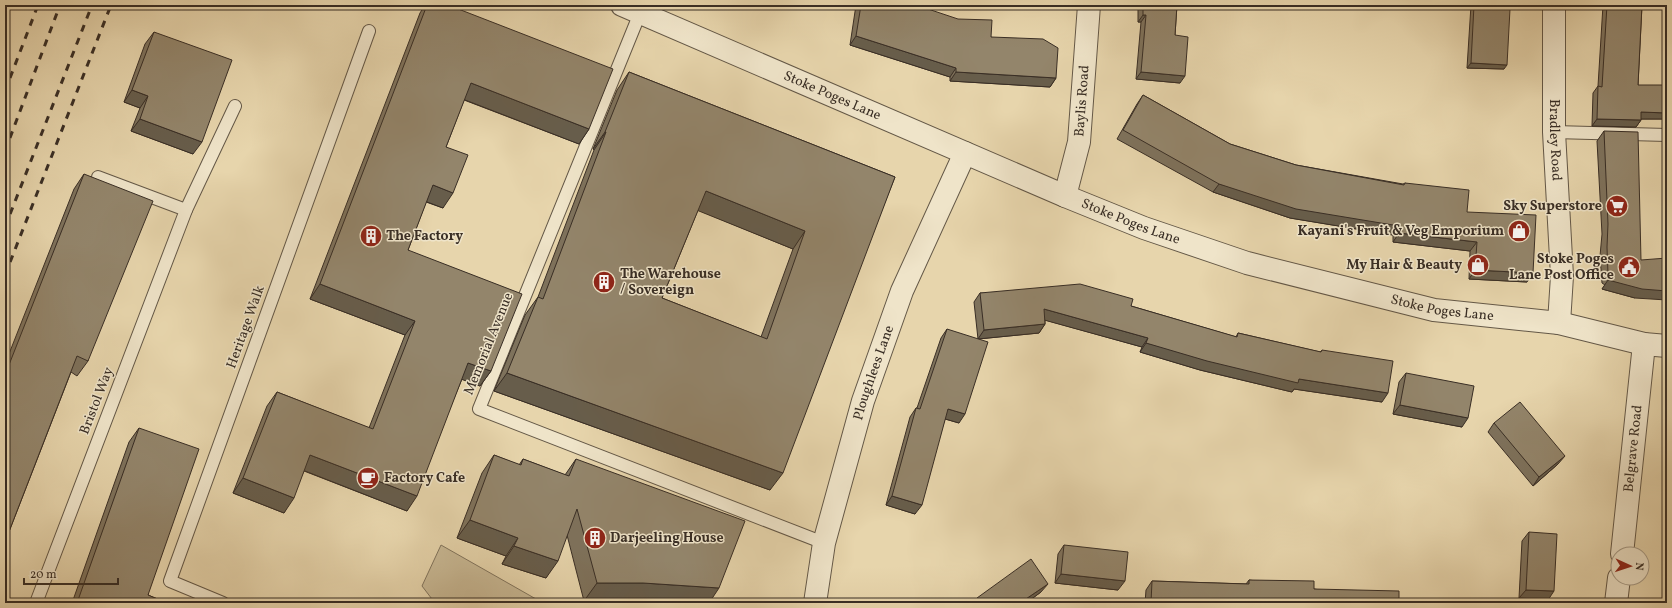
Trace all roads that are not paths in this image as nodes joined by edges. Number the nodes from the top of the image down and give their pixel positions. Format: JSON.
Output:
{"nodes":[{"id":1,"x":1089,"y":5,"type":"edge"},
{"id":2,"x":1554,"y":5,"type":"edge"},
{"id":3,"x":631,"y":9,"type":"edge"},
{"id":4,"x":369,"y":31,"type":"dead end"},
{"id":5,"x":235,"y":106,"type":"dead end"},
{"id":6,"x":1554,"y":132,"type":"junction"},
{"id":7,"x":1667,"y":136,"type":"edge"},
{"id":8,"x":965,"y":153,"type":"junction"},
{"id":9,"x":98,"y":177,"type":"dead end"},
{"id":10,"x":1065,"y":196,"type":"junction"},
{"id":11,"x":186,"y":210,"type":"junction"},
{"id":12,"x":1558,"y":323,"type":"junction"},
{"id":13,"x":1644,"y":344,"type":"junction"},
{"id":14,"x":1667,"y":346,"type":"edge"},
{"id":15,"x":824,"y":543,"type":"junction"},
{"id":16,"x":1623,"y":546,"type":"edge"},
{"id":17,"x":1618,"y":586,"type":"edge"},
{"id":18,"x":36,"y":603,"type":"edge"},
{"id":19,"x":223,"y":603,"type":"edge"},
{"id":20,"x":815,"y":603,"type":"edge"},
{"id":21,"x":1616,"y":603,"type":"edge"}],
"edges":[{"from":1,"to":10,"type":"street","name":"Baylis Road"},
{"from":2,"to":6,"type":"street","name":"Bradley Road"},
{"from":3,"to":8,"type":"street","name":"Stoke Poges Lane"},
{"from":3,"to":15,"type":"lane","name":"Memorial Avenue"},
{"from":4,"to":19,"type":"lane","name":"Heritage Walk"},
{"from":5,"to":11,"type":"lane","name":"Bristol Way"},
{"from":6,"to":7,"type":"lane"},
{"from":6,"to":12,"type":"street","name":"Bradley Road"},
{"from":8,"to":10,"type":"street","name":"Stoke Poges Lane"},
{"from":8,"to":15,"type":"street","name":"Ploughlees Lane"},
{"from":9,"to":11,"type":"lane"},
{"from":10,"to":12,"type":"street","name":"Stoke Poges Lane"},
{"from":11,"to":18,"type":"lane","name":"Bristol Way"},
{"from":12,"to":13,"type":"street","name":"Stoke Poges Lane"},
{"from":13,"to":14,"type":"street","name":"Stoke Poges Lane"},
{"from":13,"to":16,"type":"street","name":"Belgrave Road"},
{"from":15,"to":20,"type":"street","name":"Ploughlees Lane"},
{"from":17,"to":21,"type":"street"}]}
